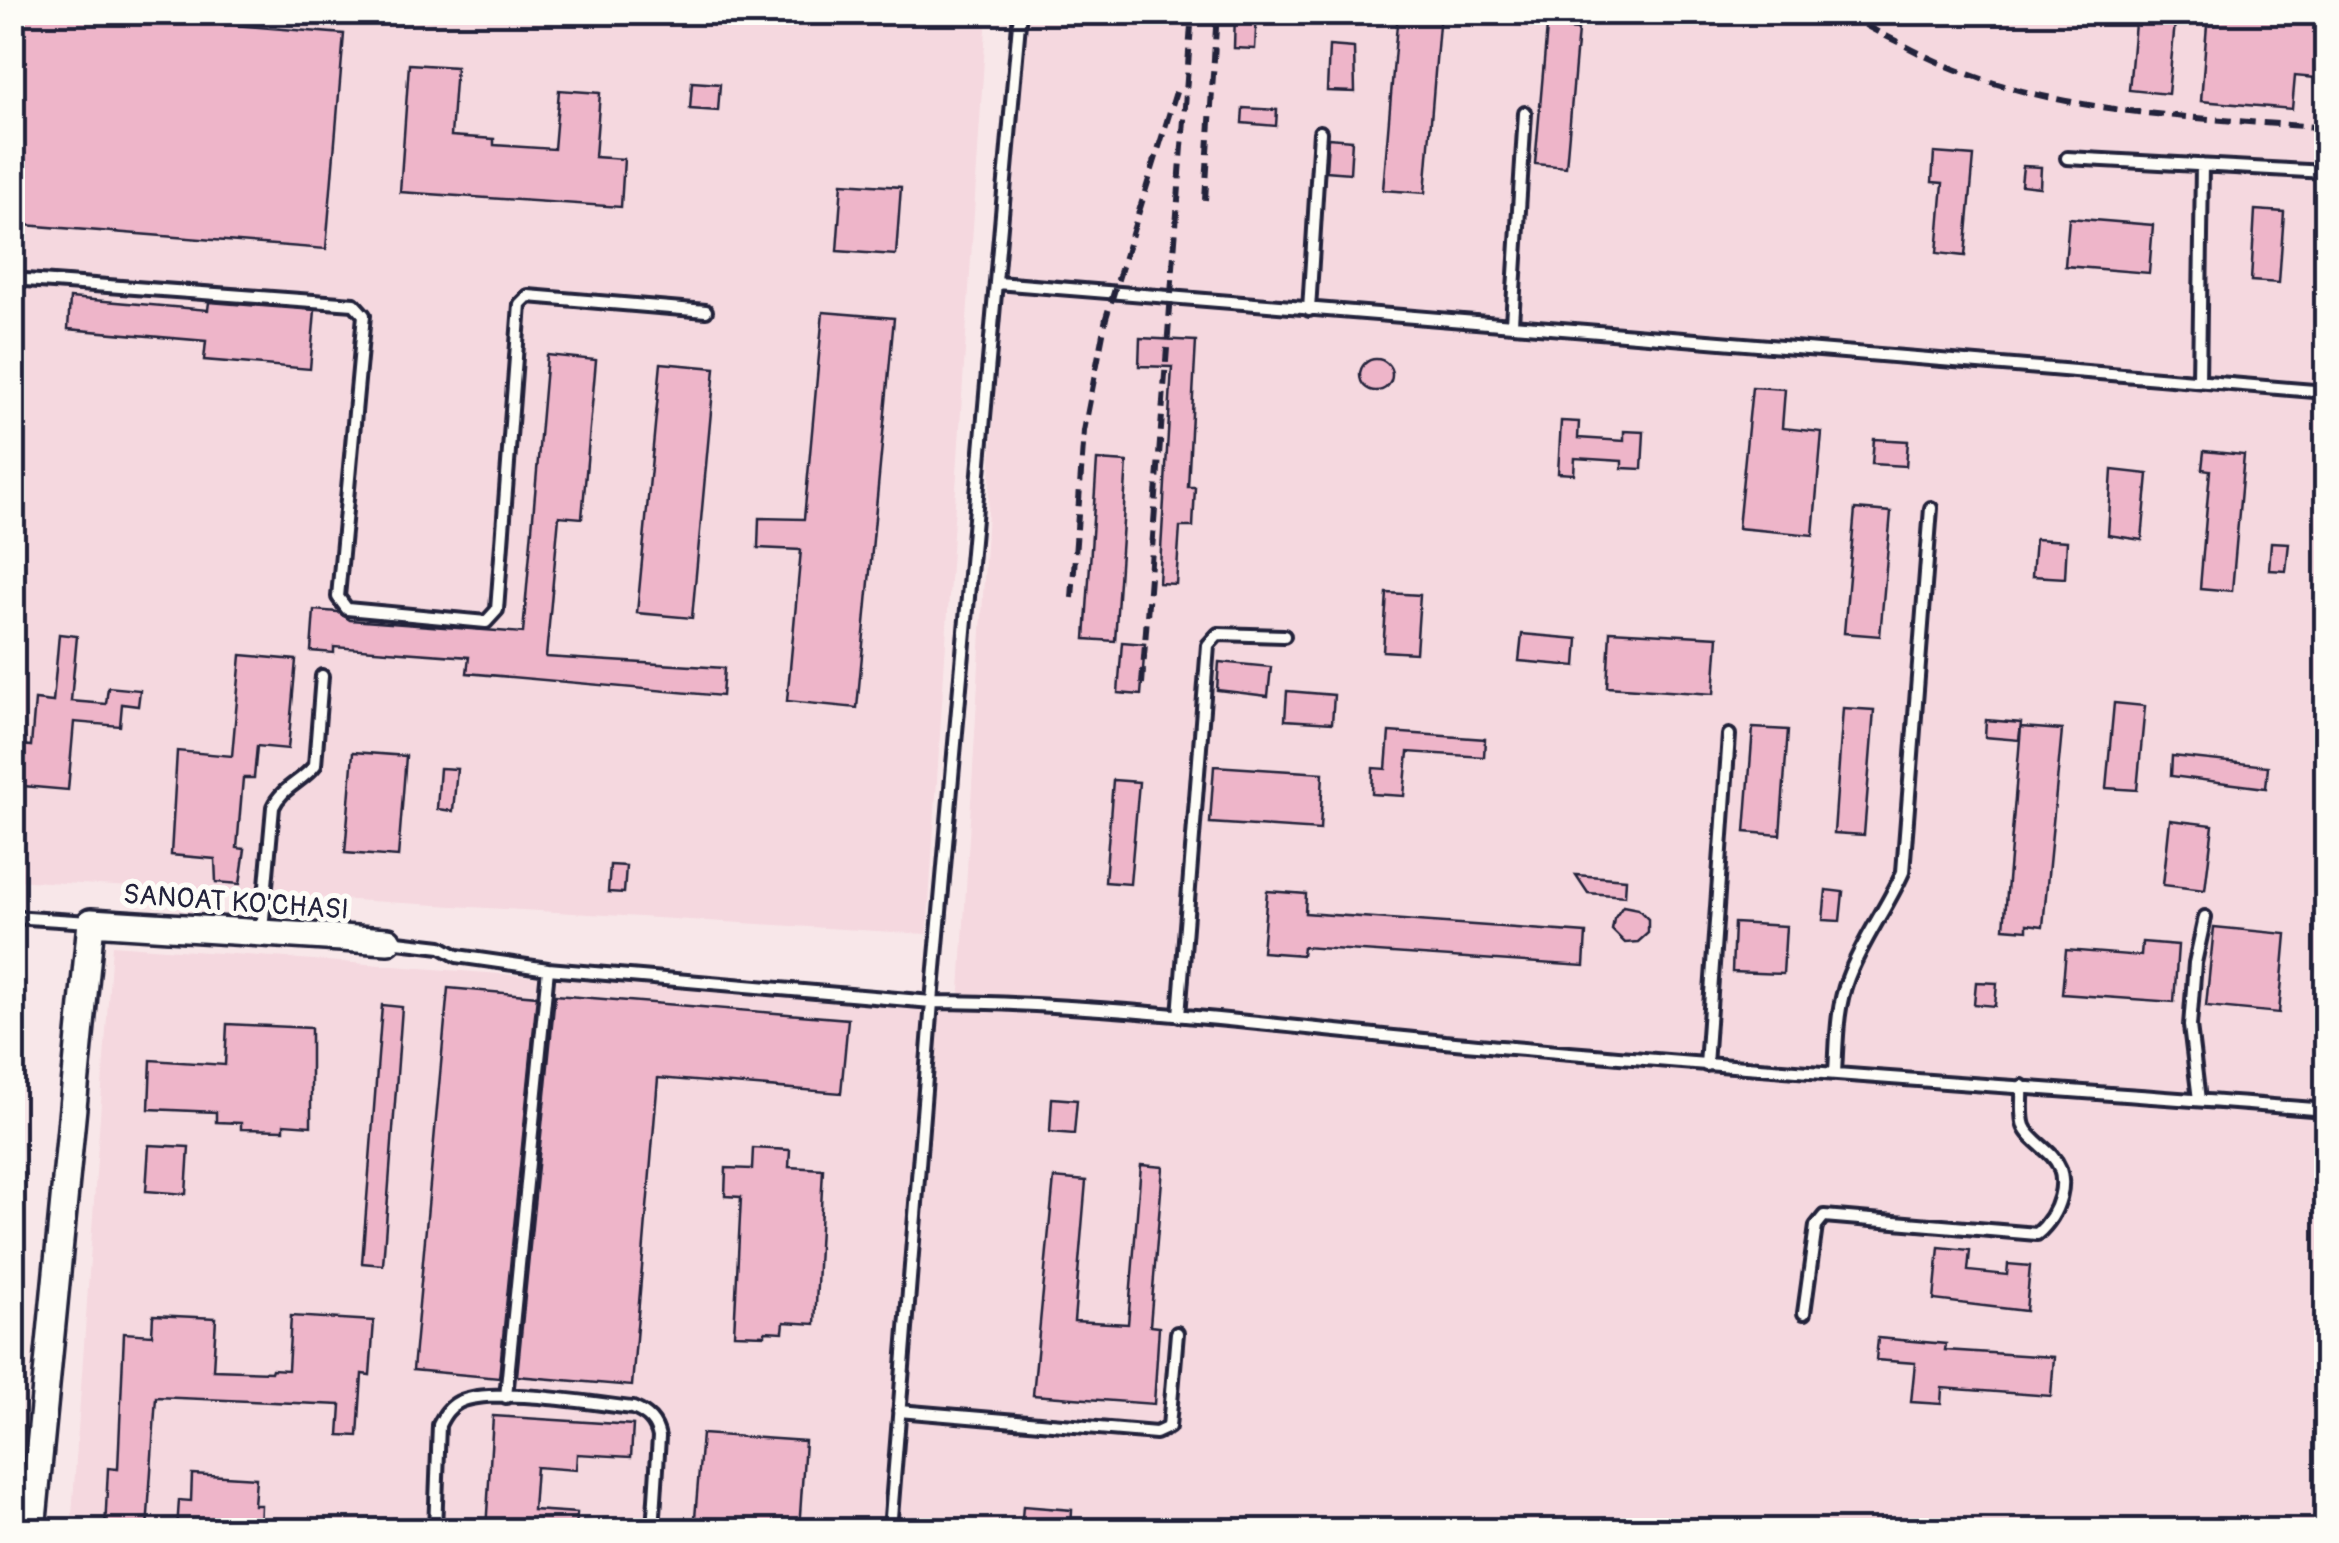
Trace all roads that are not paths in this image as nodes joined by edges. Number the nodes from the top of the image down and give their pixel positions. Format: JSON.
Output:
{"nodes":[{"id":1,"x":1020,"y":12,"type":"edge"},
{"id":2,"x":1526,"y":112,"type":"dead end"},
{"id":3,"x":1320,"y":132,"type":"dead end"},
{"id":4,"x":2067,"y":158,"type":"dead end"},
{"id":5,"x":2202,"y":166,"type":"junction"},
{"id":6,"x":2326,"y":172,"type":"edge"},
{"id":7,"x":12,"y":279,"type":"edge"},
{"id":8,"x":997,"y":283,"type":"junction"},
{"id":9,"x":1309,"y":310,"type":"junction"},
{"id":10,"x":706,"y":312,"type":"dead end"},
{"id":11,"x":1512,"y":324,"type":"junction"},
{"id":12,"x":2199,"y":381,"type":"junction"},
{"id":13,"x":2326,"y":392,"type":"edge"},
{"id":14,"x":1931,"y":508,"type":"dead end"},
{"id":15,"x":1284,"y":636,"type":"dead end"},
{"id":16,"x":322,"y":676,"type":"dead end"},
{"id":17,"x":1730,"y":735,"type":"dead end"},
{"id":18,"x":12,"y":917,"type":"edge"},
{"id":19,"x":2205,"y":917,"type":"dead end"},
{"id":20,"x":90,"y":922,"type":"junction"},
{"id":21,"x":262,"y":933,"type":"junction"},
{"id":22,"x":388,"y":941,"type":"joint"},
{"id":23,"x":548,"y":969,"type":"junction"},
{"id":24,"x":932,"y":1002,"type":"junction"},
{"id":25,"x":1179,"y":1016,"type":"junction"},
{"id":26,"x":1706,"y":1064,"type":"junction"},
{"id":27,"x":1835,"y":1073,"type":"junction"},
{"id":28,"x":2022,"y":1086,"type":"junction"},
{"id":29,"x":2199,"y":1100,"type":"junction"},
{"id":30,"x":2326,"y":1110,"type":"edge"},
{"id":31,"x":1804,"y":1313,"type":"dead end"},
{"id":32,"x":1177,"y":1333,"type":"dead end"},
{"id":33,"x":506,"y":1397,"type":"junction"},
{"id":34,"x":899,"y":1410,"type":"junction"},
{"id":35,"x":32,"y":1530,"type":"edge"},
{"id":36,"x":435,"y":1530,"type":"edge"},
{"id":37,"x":653,"y":1530,"type":"edge"},
{"id":38,"x":890,"y":1530,"type":"edge"}],
"edges":[{"from":1,"to":8,"type":"lane"},
{"from":2,"to":11,"type":"lane"},
{"from":3,"to":9,"type":"lane"},
{"from":4,"to":5,"type":"lane"},
{"from":5,"to":6,"type":"lane"},
{"from":5,"to":12,"type":"lane"},
{"from":7,"to":10,"type":"lane"},
{"from":8,"to":9,"type":"lane"},
{"from":8,"to":24,"type":"lane"},
{"from":9,"to":11,"type":"lane"},
{"from":11,"to":12,"type":"lane"},
{"from":12,"to":13,"type":"lane"},
{"from":14,"to":27,"type":"lane"},
{"from":15,"to":25,"type":"lane"},
{"from":16,"to":21,"type":"lane"},
{"from":17,"to":26,"type":"lane"},
{"from":18,"to":20,"type":"lane"},
{"from":19,"to":29,"type":"lane"},
{"from":20,"to":21,"type":"street","name":"SANOAT KO'CHASI"},
{"from":20,"to":35,"type":"street","name":"SANOAT KO'CHASI"},
{"from":21,"to":22,"type":"street","name":"SANOAT KO'CHASI"},
{"from":22,"to":23,"type":"lane"},
{"from":23,"to":24,"type":"lane"},
{"from":23,"to":33,"type":"lane"},
{"from":24,"to":25,"type":"lane"},
{"from":24,"to":34,"type":"lane"},
{"from":25,"to":26,"type":"lane"},
{"from":26,"to":27,"type":"lane"},
{"from":27,"to":28,"type":"lane"},
{"from":28,"to":29,"type":"lane"},
{"from":28,"to":31,"type":"lane"},
{"from":29,"to":30,"type":"lane"},
{"from":32,"to":34,"type":"lane"},
{"from":33,"to":36,"type":"lane"},
{"from":33,"to":37,"type":"lane"},
{"from":34,"to":38,"type":"lane"}]}
